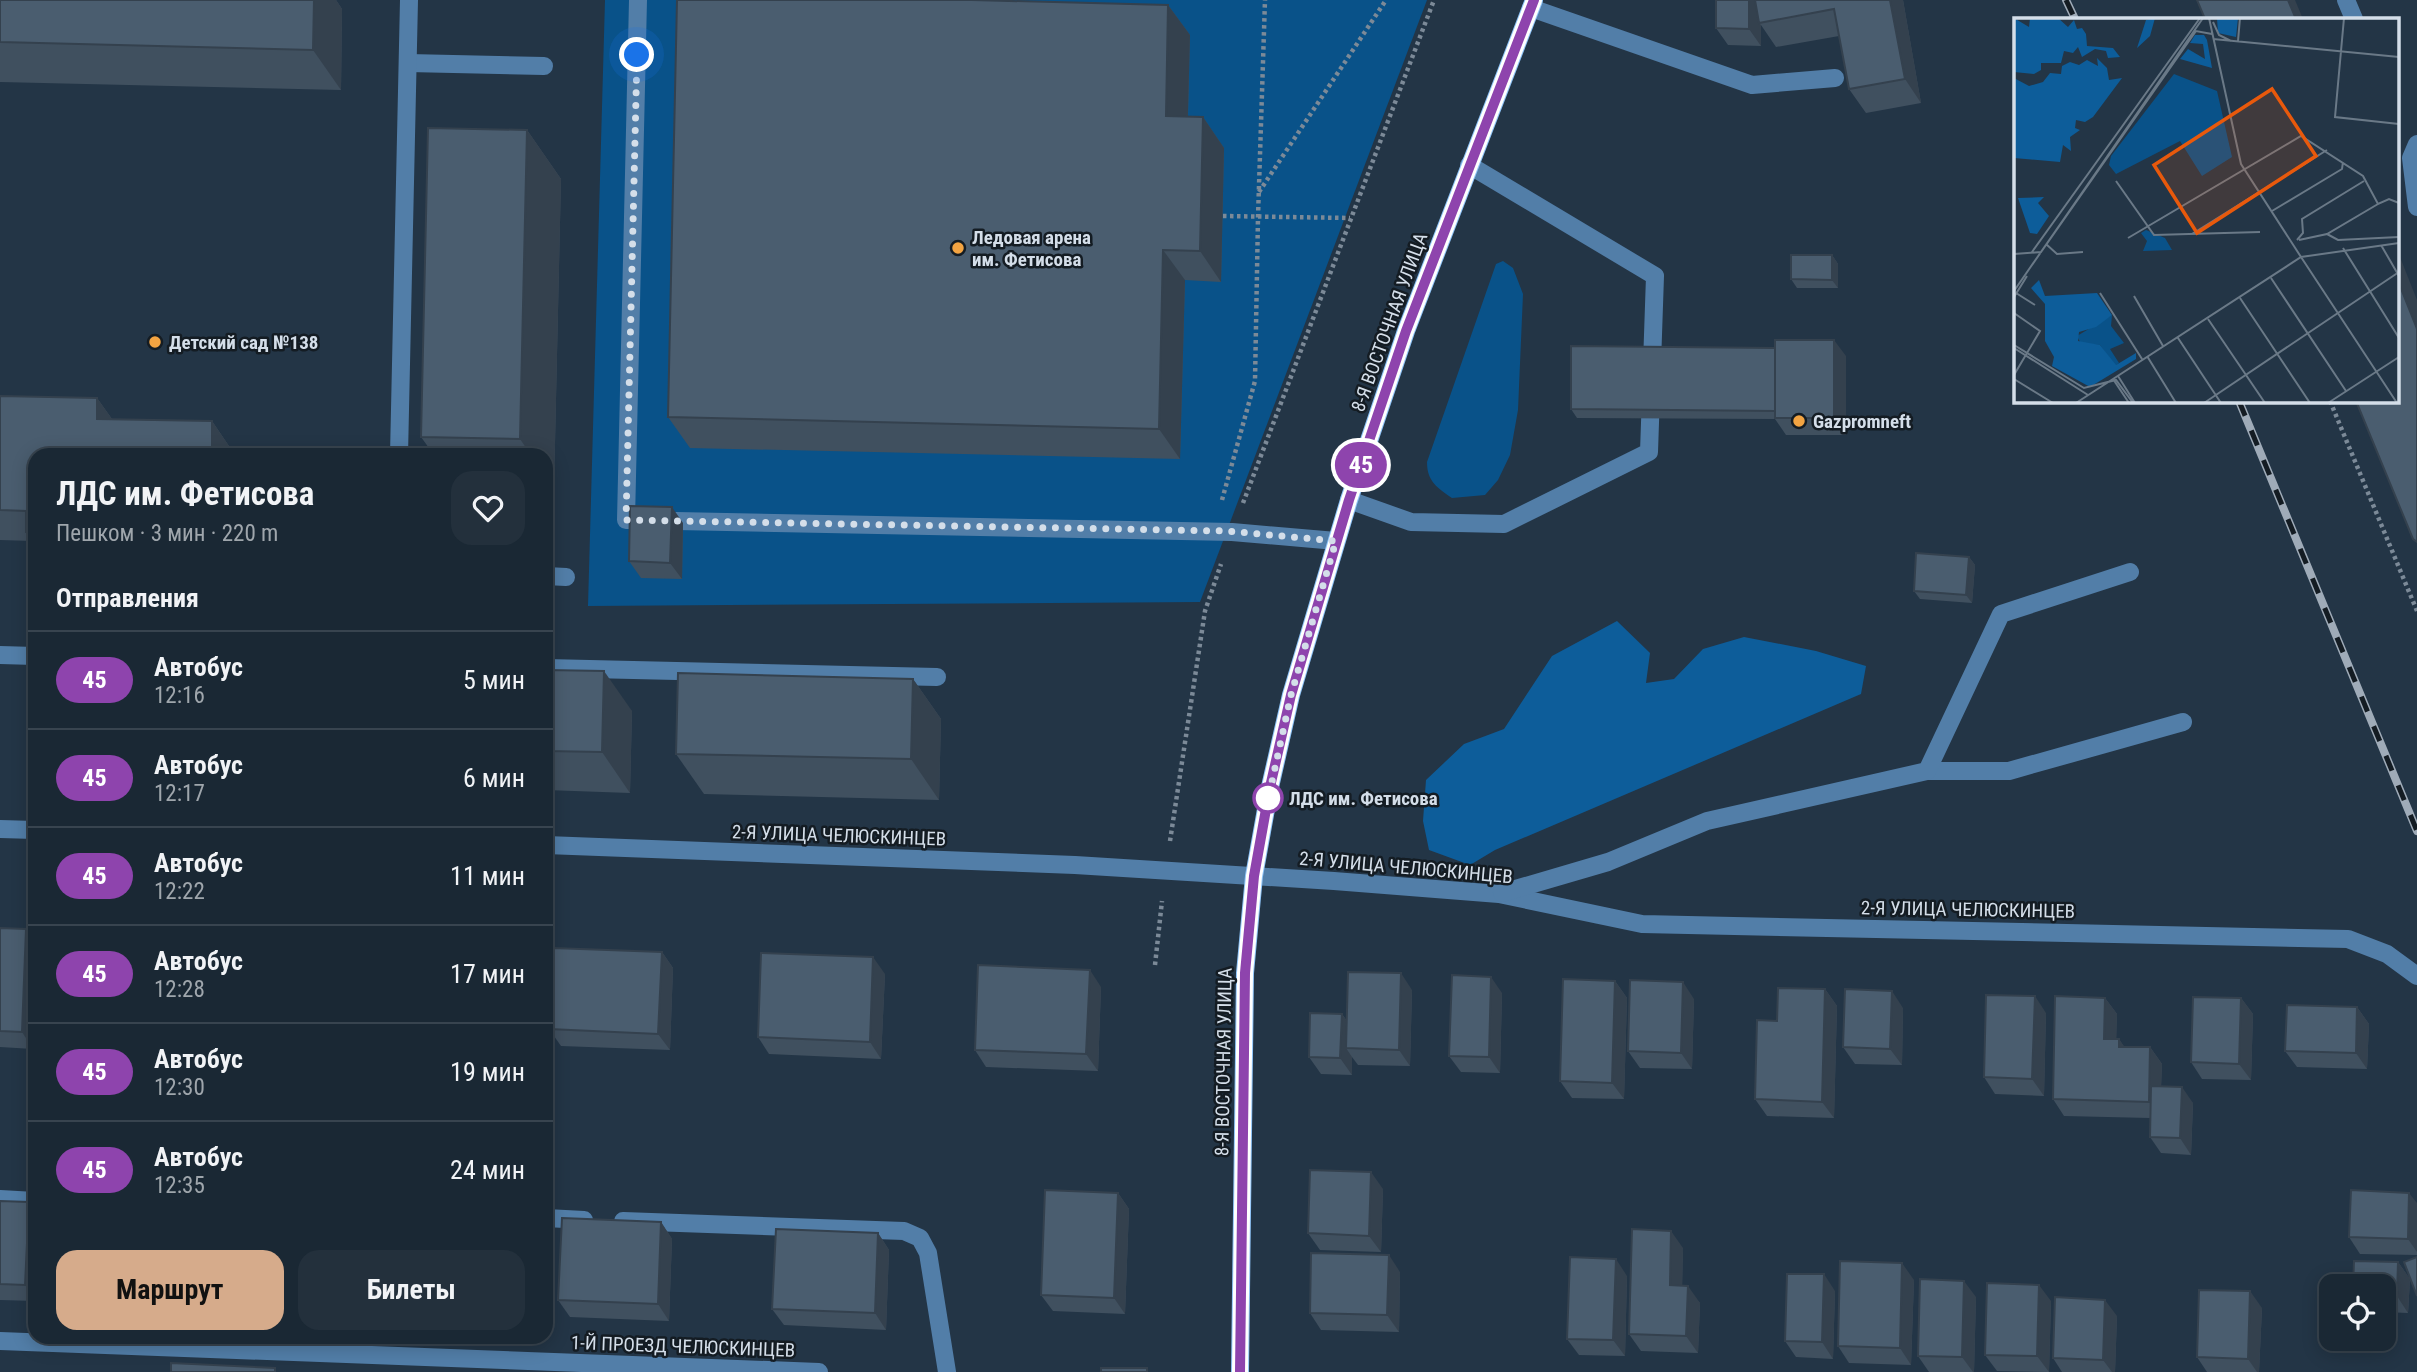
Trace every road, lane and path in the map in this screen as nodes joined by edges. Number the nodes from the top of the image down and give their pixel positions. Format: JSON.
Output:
{"nodes":[{"id":1,"x":409,"y":0,"type":"edge"},
{"id":2,"x":638,"y":0,"type":"edge"},
{"id":3,"x":1265,"y":0,"type":"edge"},
{"id":4,"x":1386,"y":0,"type":"edge"},
{"id":5,"x":1434,"y":0,"type":"edge"},
{"id":6,"x":2346,"y":0,"type":"edge"},
{"id":7,"x":1532,"y":4,"type":"edge"},
{"id":8,"x":2354,"y":18,"type":"edge"},
{"id":9,"x":408,"y":63,"type":"junction"},
{"id":10,"x":544,"y":66,"type":"dead end"},
{"id":11,"x":1835,"y":78,"type":"dead end"},
{"id":12,"x":2417,"y":144,"type":"edge"},
{"id":13,"x":1469,"y":165,"type":"junction"},
{"id":14,"x":1258,"y":193,"type":"junction"},
{"id":15,"x":2417,"y":207,"type":"edge"},
{"id":16,"x":1223,"y":216,"type":"dead end"},
{"id":17,"x":1258,"y":217,"type":"junction"},
{"id":18,"x":1350,"y":218,"type":"junction"},
{"id":19,"x":2330,"y":402,"type":"edge"},
{"id":20,"x":399,"y":448,"type":"edge"},
{"id":21,"x":1349,"y":500,"type":"junction"},
{"id":22,"x":1223,"y":531,"type":"junction"},
{"id":23,"x":1336,"y":541,"type":"junction"},
{"id":24,"x":2130,"y":572,"type":"dead end"},
{"id":25,"x":553,"y":576,"type":"edge"},
{"id":26,"x":566,"y":577,"type":"dead end"},
{"id":27,"x":2417,"y":611,"type":"edge"},
{"id":28,"x":0,"y":655,"type":"edge"},
{"id":29,"x":28,"y":656,"type":"edge"},
{"id":30,"x":553,"y":668,"type":"edge"},
{"id":31,"x":937,"y":677,"type":"dead end"},
{"id":32,"x":2183,"y":722,"type":"dead end"},
{"id":33,"x":1927,"y":771,"type":"junction"},
{"id":34,"x":0,"y":829,"type":"edge"},
{"id":35,"x":28,"y":830,"type":"edge"},
{"id":36,"x":553,"y":845,"type":"edge"},
{"id":37,"x":1165,"y":870,"type":"junction"},
{"id":38,"x":1254,"y":876,"type":"junction"},
{"id":39,"x":1499,"y":894,"type":"junction"},
{"id":40,"x":1155,"y":965,"type":"dead end"},
{"id":41,"x":2417,"y":976,"type":"edge"},
{"id":42,"x":0,"y":1199,"type":"edge"},
{"id":43,"x":28,"y":1200,"type":"edge"},
{"id":44,"x":553,"y":1218,"type":"edge"},
{"id":45,"x":0,"y":1340,"type":"edge"},
{"id":46,"x":28,"y":1341,"type":"edge"},
{"id":47,"x":102,"y":1344,"type":"edge"},
{"id":48,"x":819,"y":1372,"type":"edge"},
{"id":49,"x":947,"y":1372,"type":"edge"},
{"id":50,"x":1240,"y":1372,"type":"edge"}],
"edges":[{"from":1,"to":9,"type":"street"},
{"from":2,"to":22,"type":"street"},
{"from":3,"to":14,"type":"path"},
{"from":4,"to":14,"type":"path"},
{"from":5,"to":18,"type":"path"},
{"from":6,"to":8,"type":"street"},
{"from":7,"to":11,"type":"street"},
{"from":7,"to":13,"type":"main road","name":"8-Я ВОСТОЧНАЯ УЛИЦА"},
{"from":9,"to":10,"type":"street"},
{"from":9,"to":20,"type":"street"},
{"from":12,"to":15,"type":"street"},
{"from":13,"to":21,"type":"main road","name":"8-Я ВОСТОЧНАЯ УЛИЦА"},
{"from":13,"to":21,"type":"street"},
{"from":14,"to":17,"type":"path"},
{"from":16,"to":17,"type":"path"},
{"from":17,"to":18,"type":"path"},
{"from":17,"to":22,"type":"path"},
{"from":18,"to":22,"type":"path"},
{"from":19,"to":27,"type":"path"},
{"from":21,"to":23,"type":"main road","name":"8-Я ВОСТОЧНАЯ УЛИЦА"},
{"from":22,"to":23,"type":"street"},
{"from":22,"to":37,"type":"path"},
{"from":23,"to":38,"type":"main road","name":"8-Я ВОСТОЧНАЯ УЛИЦА"},
{"from":24,"to":33,"type":"street"},
{"from":25,"to":26,"type":"street"},
{"from":28,"to":29,"type":"street"},
{"from":30,"to":31,"type":"street"},
{"from":32,"to":33,"type":"street"},
{"from":33,"to":39,"type":"street"},
{"from":34,"to":35,"type":"street"},
{"from":36,"to":37,"type":"street","name":"2-Я УЛИЦА ЧЕЛЮСКИНЦЕВ"},
{"from":37,"to":38,"type":"street","name":"2-Я УЛИЦА ЧЕЛЮСКИНЦЕВ"},
{"from":37,"to":40,"type":"path"},
{"from":38,"to":39,"type":"street","name":"2-Я УЛИЦА ЧЕЛЮСКИНЦЕВ"},
{"from":38,"to":50,"type":"main road","name":"8-Я ВОСТОЧНАЯ УЛИЦА"},
{"from":39,"to":41,"type":"street","name":"2-Я УЛИЦА ЧЕЛЮСКИНЦЕВ"},
{"from":42,"to":43,"type":"street"},
{"from":44,"to":49,"type":"street"},
{"from":45,"to":46,"type":"street","name":"1-Й ПРОЕЗД ЧЕЛЮСКИНЦЕВ"},
{"from":47,"to":48,"type":"street","name":"1-Й ПРОЕЗД ЧЕЛЮСКИНЦЕВ"}]}
